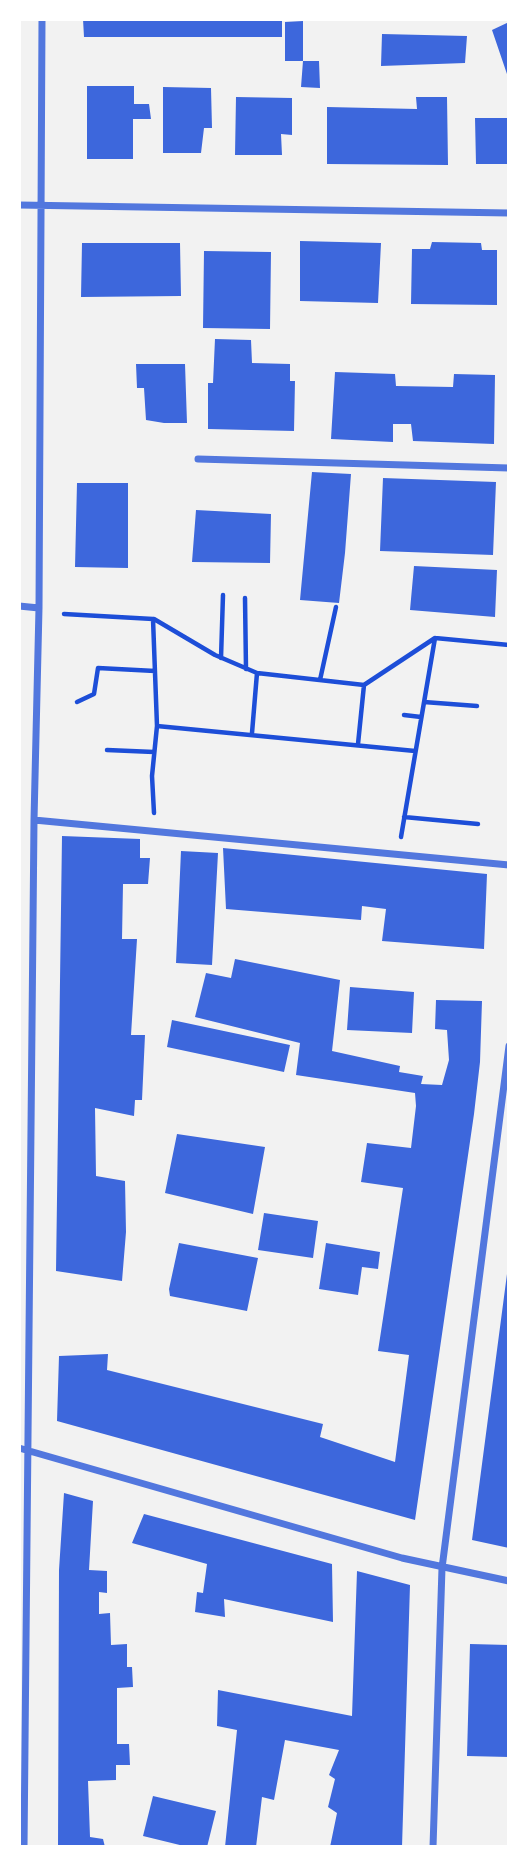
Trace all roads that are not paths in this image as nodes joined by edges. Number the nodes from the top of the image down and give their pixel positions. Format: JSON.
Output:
{"nodes":[{"id":1,"x":42,"y":19,"type":"edge"},
{"id":2,"x":19,"y":205,"type":"edge"},
{"id":3,"x":41,"y":206,"type":"junction"},
{"id":4,"x":509,"y":213,"type":"edge"},
{"id":5,"x":198,"y":458,"type":"dead end"},
{"id":6,"x":509,"y":468,"type":"edge"},
{"id":7,"x":19,"y":606,"type":"edge"},
{"id":8,"x":40,"y":608,"type":"junction"},
{"id":9,"x":34,"y":820,"type":"junction"},
{"id":10,"x":509,"y":865,"type":"edge"},
{"id":11,"x":509,"y":1046,"type":"edge"},
{"id":12,"x":23,"y":1449,"type":"edge"},
{"id":13,"x":442,"y":1569,"type":"junction"},
{"id":14,"x":509,"y":1581,"type":"edge"},
{"id":15,"x":24,"y":1847,"type":"edge"},
{"id":16,"x":433,"y":1847,"type":"edge"}],
"edges":[{"from":1,"to":3,"type":"street"},
{"from":2,"to":3,"type":"street"},
{"from":3,"to":4,"type":"street"},
{"from":3,"to":8,"type":"street"},
{"from":5,"to":6,"type":"street"},
{"from":7,"to":8,"type":"street"},
{"from":8,"to":9,"type":"street"},
{"from":9,"to":10,"type":"street"},
{"from":9,"to":12,"type":"street"},
{"from":11,"to":13,"type":"street"},
{"from":12,"to":13,"type":"street"},
{"from":12,"to":15,"type":"street"},
{"from":13,"to":14,"type":"street"},
{"from":13,"to":16,"type":"street"}]}
